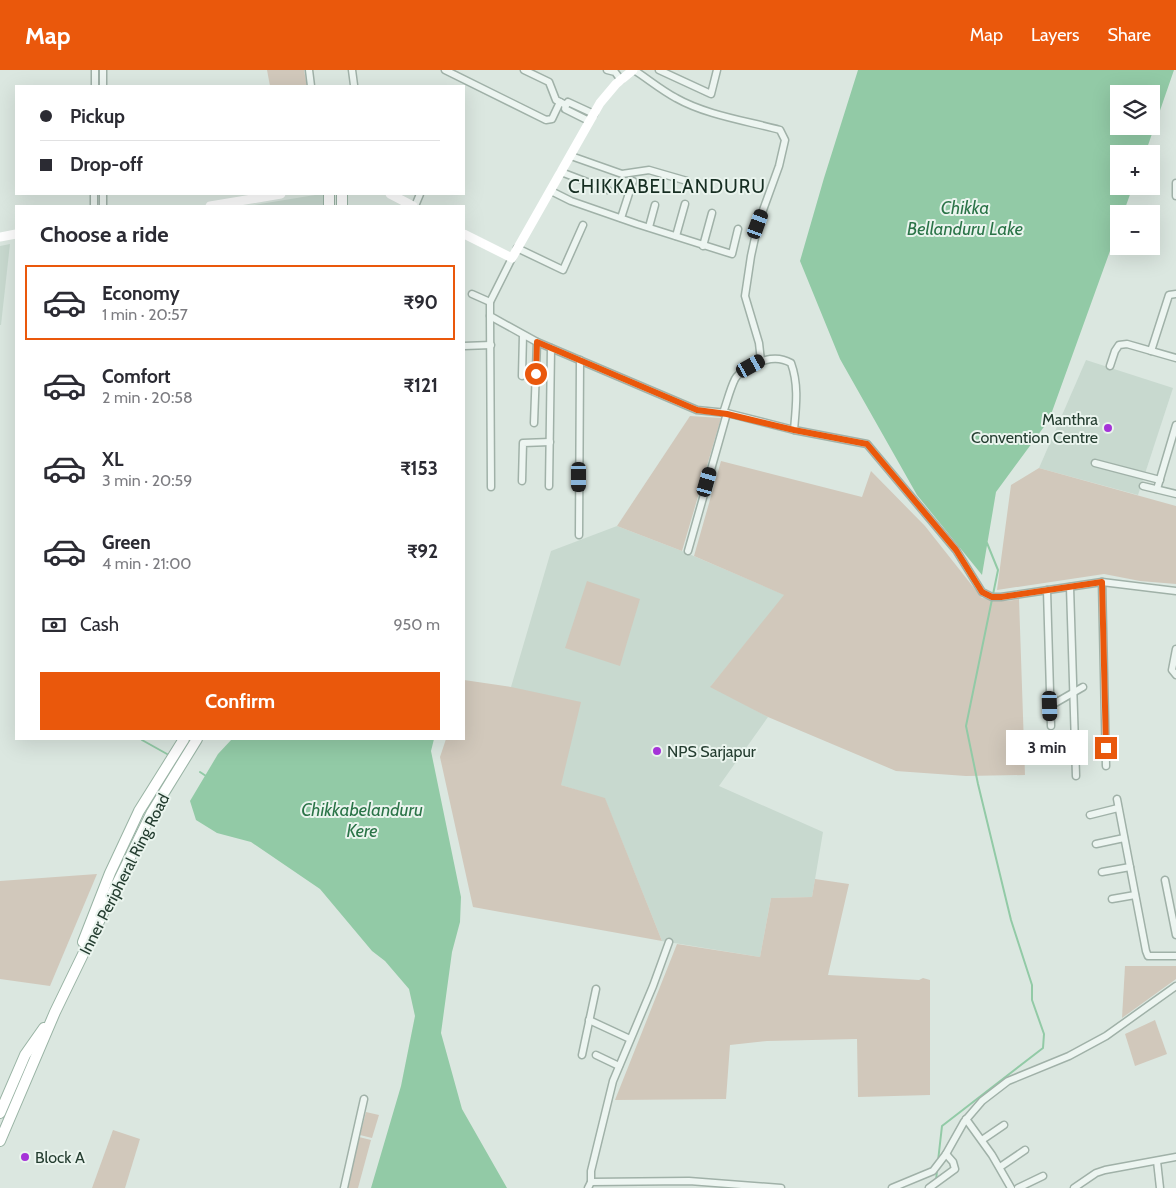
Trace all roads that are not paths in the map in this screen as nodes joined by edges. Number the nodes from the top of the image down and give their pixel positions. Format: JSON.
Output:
{"nodes":[{"id":1,"x":95,"y":70,"type":"edge"},
{"id":2,"x":104,"y":70,"type":"edge"},
{"id":3,"x":309,"y":70,"type":"edge"},
{"id":4,"x":352,"y":70,"type":"edge"},
{"id":5,"x":445,"y":70,"type":"edge"},
{"id":6,"x":524,"y":70,"type":"edge"},
{"id":7,"x":607,"y":70,"type":"edge"},
{"id":8,"x":634,"y":70,"type":"edge"},
{"id":9,"x":658,"y":70,"type":"edge"},
{"id":10,"x":717,"y":70,"type":"edge"},
{"id":11,"x":621,"y":80,"type":"junction"},
{"id":12,"x":95,"y":85,"type":"edge"},
{"id":13,"x":103,"y":85,"type":"edge"},
{"id":14,"x":311,"y":85,"type":"edge"},
{"id":15,"x":354,"y":85,"type":"dead end"},
{"id":16,"x":563,"y":103,"type":"junction"},
{"id":17,"x":591,"y":117,"type":"junction"},
{"id":18,"x":571,"y":156,"type":"junction"},
{"id":19,"x":561,"y":172,"type":"junction"},
{"id":20,"x":632,"y":181,"type":"dead end"},
{"id":21,"x":687,"y":181,"type":"dead end"},
{"id":22,"x":1176,"y":183,"type":"edge"},
{"id":23,"x":608,"y":190,"type":"dead end"},
{"id":24,"x":551,"y":191,"type":"junction"},
{"id":25,"x":275,"y":195,"type":"edge"},
{"id":26,"x":392,"y":195,"type":"edge"},
{"id":27,"x":1176,"y":196,"type":"edge"},
{"id":28,"x":685,"y":204,"type":"dead end"},
{"id":29,"x":216,"y":205,"type":"edge"},
{"id":30,"x":412,"y":205,"type":"edge"},
{"id":31,"x":655,"y":205,"type":"dead end"},
{"id":32,"x":712,"y":213,"type":"dead end"},
{"id":33,"x":621,"y":218,"type":"junction"},
{"id":34,"x":584,"y":225,"type":"dead end"},
{"id":35,"x":649,"y":227,"type":"junction"},
{"id":36,"x":738,"y":229,"type":"dead end"},
{"id":37,"x":15,"y":234,"type":"edge"},
{"id":38,"x":465,"y":234,"type":"edge"},
{"id":39,"x":676,"y":236,"type":"junction"},
{"id":40,"x":0,"y":238,"type":"edge"},
{"id":41,"x":703,"y":246,"type":"junction"},
{"id":42,"x":517,"y":248,"type":"junction"},
{"id":43,"x":512,"y":258,"type":"junction"},
{"id":44,"x":472,"y":294,"type":"dead end"},
{"id":45,"x":1176,"y":294,"type":"edge"},
{"id":46,"x":490,"y":302,"type":"junction"},
{"id":47,"x":490,"y":316,"type":"junction"},
{"id":48,"x":523,"y":335,"type":"junction"},
{"id":49,"x":537,"y":342,"type":"junction"},
{"id":50,"x":490,"y":345,"type":"junction"},
{"id":51,"x":465,"y":346,"type":"edge"},
{"id":52,"x":551,"y":348,"type":"junction"},
{"id":53,"x":1151,"y":351,"type":"junction"},
{"id":54,"x":1176,"y":358,"type":"edge"},
{"id":55,"x":580,"y":360,"type":"junction"},
{"id":56,"x":761,"y":361,"type":"junction"},
{"id":57,"x":1110,"y":366,"type":"dead end"},
{"id":58,"x":522,"y":376,"type":"dead end"},
{"id":59,"x":725,"y":413,"type":"junction"},
{"id":60,"x":534,"y":422,"type":"dead end"},
{"id":61,"x":1176,"y":425,"type":"edge"},
{"id":62,"x":794,"y":430,"type":"junction"},
{"id":63,"x":550,"y":442,"type":"junction"},
{"id":64,"x":1095,"y":463,"type":"dead end"},
{"id":65,"x":1160,"y":480,"type":"junction"},
{"id":66,"x":522,"y":481,"type":"dead end"},
{"id":67,"x":549,"y":486,"type":"dead end"},
{"id":68,"x":1143,"y":486,"type":"dead end"},
{"id":69,"x":491,"y":487,"type":"dead end"},
{"id":70,"x":1157,"y":489,"type":"junction"},
{"id":71,"x":1176,"y":494,"type":"edge"},
{"id":72,"x":579,"y":535,"type":"dead end"},
{"id":73,"x":688,"y":551,"type":"dead end"},
{"id":74,"x":1102,"y":582,"type":"junction"},
{"id":75,"x":1070,"y":587,"type":"junction"},
{"id":76,"x":1047,"y":590,"type":"junction"},
{"id":77,"x":1176,"y":591,"type":"edge"},
{"id":78,"x":1176,"y":649,"type":"edge"},
{"id":79,"x":1175,"y":660,"type":"edge"},
{"id":80,"x":1176,"y":675,"type":"edge"},
{"id":81,"x":1083,"y":687,"type":"dead end"},
{"id":82,"x":1073,"y":693,"type":"junction"},
{"id":83,"x":1050,"y":706,"type":"junction"},
{"id":84,"x":1051,"y":726,"type":"dead end"},
{"id":85,"x":183,"y":740,"type":"edge"},
{"id":86,"x":196,"y":740,"type":"edge"},
{"id":87,"x":1106,"y":766,"type":"dead end"},
{"id":88,"x":1076,"y":776,"type":"dead end"},
{"id":89,"x":1117,"y":799,"type":"dead end"},
{"id":90,"x":1118,"y":808,"type":"junction"},
{"id":91,"x":1090,"y":815,"type":"dead end"},
{"id":92,"x":1124,"y":838,"type":"junction"},
{"id":93,"x":1096,"y":844,"type":"dead end"},
{"id":94,"x":1130,"y":867,"type":"junction"},
{"id":95,"x":1102,"y":872,"type":"dead end"},
{"id":96,"x":1165,"y":880,"type":"dead end"},
{"id":97,"x":1135,"y":895,"type":"junction"},
{"id":98,"x":1112,"y":899,"type":"dead end"},
{"id":99,"x":1176,"y":935,"type":"edge"},
{"id":100,"x":669,"y":942,"type":"dead end"},
{"id":101,"x":1176,"y":956,"type":"edge"},
{"id":102,"x":1176,"y":986,"type":"edge"},
{"id":103,"x":596,"y":989,"type":"dead end"},
{"id":104,"x":56,"y":1012,"type":"junction"},
{"id":105,"x":589,"y":1020,"type":"junction"},
{"id":106,"x":630,"y":1039,"type":"junction"},
{"id":107,"x":582,"y":1055,"type":"dead end"},
{"id":108,"x":596,"y":1055,"type":"dead end"},
{"id":109,"x":619,"y":1066,"type":"junction"},
{"id":110,"x":364,"y":1099,"type":"dead end"},
{"id":111,"x":0,"y":1113,"type":"edge"},
{"id":112,"x":966,"y":1119,"type":"junction"},
{"id":113,"x":1004,"y":1125,"type":"dead end"},
{"id":114,"x":982,"y":1140,"type":"junction"},
{"id":115,"x":0,"y":1141,"type":"edge"},
{"id":116,"x":1025,"y":1150,"type":"dead end"},
{"id":117,"x":946,"y":1154,"type":"junction"},
{"id":118,"x":1176,"y":1157,"type":"edge"},
{"id":119,"x":1157,"y":1161,"type":"junction"},
{"id":120,"x":1000,"y":1167,"type":"junction"},
{"id":121,"x":1043,"y":1176,"type":"dead end"},
{"id":122,"x":589,"y":1185,"type":"edge"},
{"id":123,"x":344,"y":1188,"type":"edge"},
{"id":124,"x":781,"y":1188,"type":"edge"},
{"id":125,"x":892,"y":1188,"type":"edge"},
{"id":126,"x":930,"y":1188,"type":"edge"},
{"id":127,"x":1011,"y":1188,"type":"edge"},
{"id":128,"x":1018,"y":1188,"type":"edge"},
{"id":129,"x":1074,"y":1188,"type":"edge"},
{"id":130,"x":1160,"y":1188,"type":"edge"}],
"edges":[{"from":1,"to":12,"type":"street"},
{"from":2,"to":13,"type":"street"},
{"from":3,"to":14,"type":"street"},
{"from":4,"to":15,"type":"street"},
{"from":5,"to":16,"type":"street"},
{"from":6,"to":16,"type":"street"},
{"from":7,"to":11,"type":"street"},
{"from":8,"to":11,"type":"main road"},
{"from":8,"to":56,"type":"street"},
{"from":9,"to":10,"type":"street"},
{"from":11,"to":17,"type":"main road"},
{"from":16,"to":17,"type":"street"},
{"from":17,"to":18,"type":"main road"},
{"from":18,"to":19,"type":"main road"},
{"from":18,"to":21,"type":"street"},
{"from":19,"to":23,"type":"street"},
{"from":19,"to":24,"type":"main road"},
{"from":20,"to":33,"type":"street"},
{"from":22,"to":27,"type":"street"},
{"from":24,"to":33,"type":"street"},
{"from":24,"to":42,"type":"main road"},
{"from":25,"to":29,"type":"main road"},
{"from":26,"to":30,"type":"main road"},
{"from":28,"to":39,"type":"street"},
{"from":31,"to":35,"type":"street"},
{"from":32,"to":41,"type":"street"},
{"from":33,"to":35,"type":"street"},
{"from":34,"to":42,"type":"street"},
{"from":35,"to":39,"type":"street"},
{"from":36,"to":41,"type":"street"},
{"from":37,"to":40,"type":"main road"},
{"from":38,"to":43,"type":"main road"},
{"from":39,"to":41,"type":"street"},
{"from":42,"to":43,"type":"main road"},
{"from":43,"to":46,"type":"street"},
{"from":44,"to":46,"type":"street"},
{"from":45,"to":53,"type":"street"},
{"from":46,"to":47,"type":"street"},
{"from":47,"to":48,"type":"street"},
{"from":47,"to":50,"type":"street"},
{"from":48,"to":49,"type":"street"},
{"from":48,"to":58,"type":"street"},
{"from":49,"to":52,"type":"street"},
{"from":49,"to":60,"type":"street"},
{"from":50,"to":51,"type":"street"},
{"from":50,"to":69,"type":"street"},
{"from":52,"to":55,"type":"street"},
{"from":52,"to":63,"type":"street"},
{"from":53,"to":54,"type":"street"},
{"from":53,"to":57,"type":"street"},
{"from":55,"to":59,"type":"street"},
{"from":55,"to":72,"type":"street"},
{"from":56,"to":59,"type":"street"},
{"from":56,"to":62,"type":"street"},
{"from":59,"to":62,"type":"street"},
{"from":59,"to":73,"type":"street"},
{"from":61,"to":65,"type":"street"},
{"from":62,"to":76,"type":"street"},
{"from":63,"to":66,"type":"street"},
{"from":63,"to":67,"type":"street"},
{"from":64,"to":65,"type":"street"},
{"from":65,"to":70,"type":"street"},
{"from":68,"to":70,"type":"street"},
{"from":70,"to":71,"type":"street"},
{"from":74,"to":75,"type":"street"},
{"from":74,"to":77,"type":"street"},
{"from":74,"to":87,"type":"street"},
{"from":75,"to":76,"type":"street"},
{"from":75,"to":82,"type":"street"},
{"from":76,"to":83,"type":"street"},
{"from":78,"to":79,"type":"street"},
{"from":79,"to":80,"type":"street"},
{"from":81,"to":82,"type":"street"},
{"from":82,"to":83,"type":"street"},
{"from":82,"to":88,"type":"street"},
{"from":83,"to":84,"type":"street"},
{"from":85,"to":104,"type":"main road","name":"Inner Peripheral Ring Road"},
{"from":86,"to":104,"type":"main road","name":"Inner Peripheral Ring Road"},
{"from":89,"to":90,"type":"street"},
{"from":90,"to":91,"type":"street"},
{"from":90,"to":92,"type":"street"},
{"from":92,"to":93,"type":"street"},
{"from":92,"to":94,"type":"street"},
{"from":94,"to":95,"type":"street"},
{"from":94,"to":97,"type":"street"},
{"from":96,"to":99,"type":"street"},
{"from":97,"to":98,"type":"street"},
{"from":97,"to":101,"type":"street"},
{"from":100,"to":106,"type":"street"},
{"from":102,"to":112,"type":"street"},
{"from":103,"to":105,"type":"street"},
{"from":104,"to":111,"type":"main road","name":"Inner Peripheral Ring Road"},
{"from":104,"to":115,"type":"main road","name":"Inner Peripheral Ring Road"},
{"from":105,"to":106,"type":"street"},
{"from":105,"to":107,"type":"street"},
{"from":106,"to":109,"type":"street"},
{"from":108,"to":109,"type":"street"},
{"from":109,"to":122,"type":"street"},
{"from":110,"to":123,"type":"street"},
{"from":112,"to":114,"type":"street"},
{"from":112,"to":117,"type":"street"},
{"from":113,"to":114,"type":"street"},
{"from":114,"to":120,"type":"street"},
{"from":116,"to":120,"type":"street"},
{"from":117,"to":125,"type":"street"},
{"from":117,"to":126,"type":"street"},
{"from":118,"to":119,"type":"street"},
{"from":119,"to":129,"type":"street"},
{"from":119,"to":130,"type":"street"},
{"from":120,"to":127,"type":"street"},
{"from":121,"to":128,"type":"street"},
{"from":122,"to":124,"type":"street"}]}
